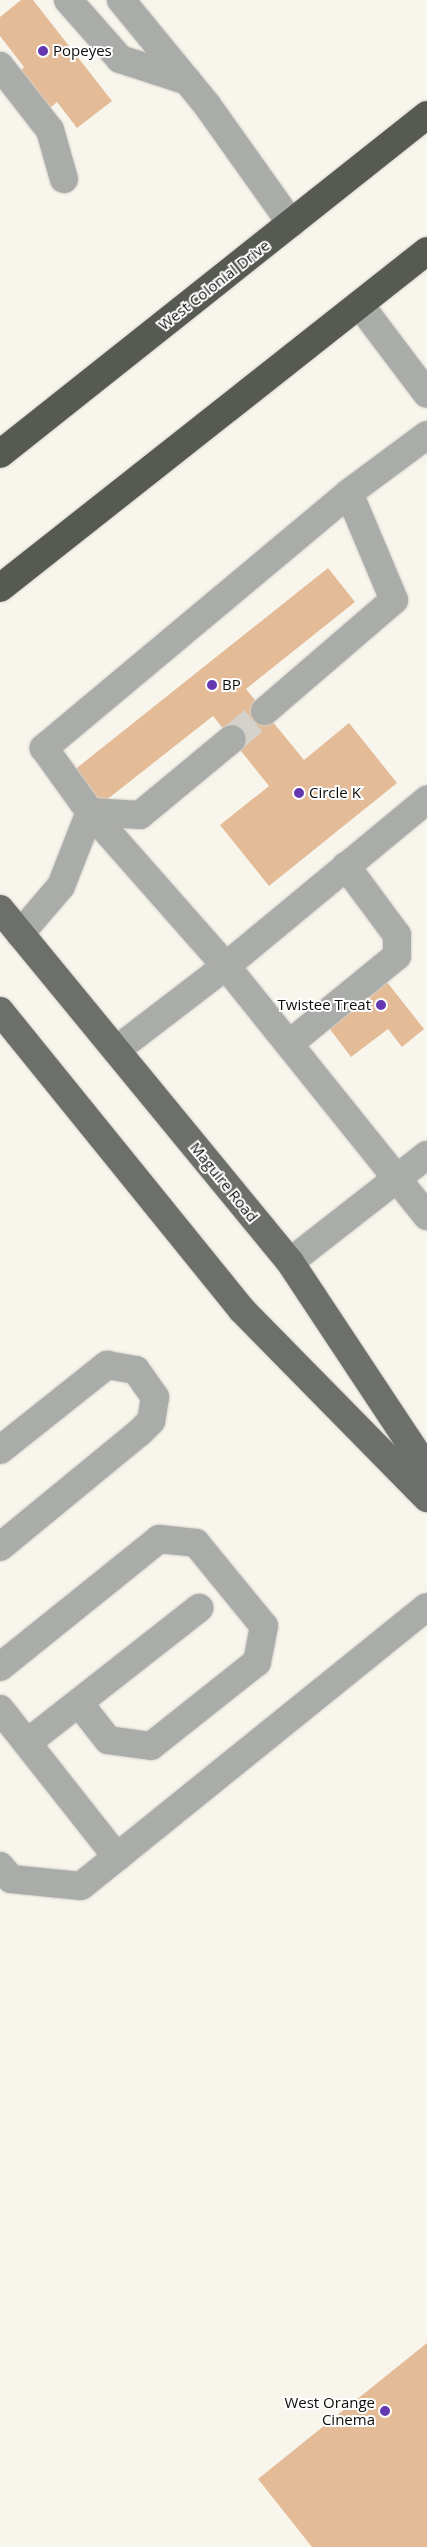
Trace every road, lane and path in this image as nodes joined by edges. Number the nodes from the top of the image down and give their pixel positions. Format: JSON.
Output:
{"nodes":[{"id":1,"x":68,"y":0,"type":"edge"},
{"id":2,"x":121,"y":0,"type":"edge"},
{"id":3,"x":0,"y":66,"type":"edge"},
{"id":4,"x":188,"y":81,"type":"junction"},
{"id":5,"x":427,"y":115,"type":"edge"},
{"id":6,"x":64,"y":179,"type":"dead end"},
{"id":7,"x":291,"y":223,"type":"junction"},
{"id":8,"x":427,"y":251,"type":"edge"},
{"id":9,"x":360,"y":305,"type":"junction"},
{"id":10,"x":427,"y":394,"type":"edge"},
{"id":11,"x":427,"y":435,"type":"edge"},
{"id":12,"x":0,"y":454,"type":"edge"},
{"id":13,"x":349,"y":493,"type":"junction"},
{"id":14,"x":0,"y":588,"type":"edge"},
{"id":15,"x":265,"y":712,"type":"tunnel mouth"},
{"id":16,"x":232,"y":739,"type":"tunnel mouth"},
{"id":17,"x":427,"y":800,"type":"edge"},
{"id":18,"x":90,"y":812,"type":"junction"},
{"id":19,"x":346,"y":866,"type":"junction"},
{"id":20,"x":0,"y":909,"type":"edge"},
{"id":21,"x":20,"y":934,"type":"junction"},
{"id":22,"x":226,"y":966,"type":"junction"},
{"id":23,"x":0,"y":1011,"type":"edge"},
{"id":24,"x":288,"y":1044,"type":"junction"},
{"id":25,"x":116,"y":1050,"type":"junction"},
{"id":26,"x":427,"y":1156,"type":"edge"},
{"id":27,"x":396,"y":1179,"type":"junction"},
{"id":28,"x":427,"y":1216,"type":"edge"},
{"id":29,"x":290,"y":1262,"type":"junction"},
{"id":30,"x":0,"y":1450,"type":"edge"},
{"id":31,"x":427,"y":1470,"type":"edge"},
{"id":32,"x":427,"y":1498,"type":"edge"},
{"id":33,"x":0,"y":1547,"type":"edge"},
{"id":34,"x":427,"y":1607,"type":"edge"},
{"id":35,"x":199,"y":1608,"type":"dead end"},
{"id":36,"x":0,"y":1667,"type":"edge"},
{"id":37,"x":79,"y":1703,"type":"junction"},
{"id":38,"x":0,"y":1709,"type":"edge"},
{"id":39,"x":27,"y":1742,"type":"junction"},
{"id":40,"x":117,"y":1857,"type":"junction"},
{"id":41,"x":0,"y":1866,"type":"edge"}],
"edges":[{"from":1,"to":4,"type":"lane"},
{"from":2,"to":4,"type":"lane"},
{"from":3,"to":6,"type":"lane"},
{"from":4,"to":7,"type":"lane"},
{"from":5,"to":7,"type":"highway","name":"West Colonial Drive"},
{"from":7,"to":12,"type":"highway","name":"West Colonial Drive"},
{"from":8,"to":9,"type":"highway"},
{"from":9,"to":10,"type":"lane"},
{"from":9,"to":14,"type":"highway"},
{"from":11,"to":13,"type":"lane"},
{"from":13,"to":15,"type":"lane"},
{"from":13,"to":18,"type":"lane"},
{"from":16,"to":18,"type":"lane"},
{"from":17,"to":19,"type":"lane"},
{"from":18,"to":21,"type":"lane"},
{"from":18,"to":22,"type":"lane"},
{"from":19,"to":22,"type":"lane"},
{"from":19,"to":24,"type":"lane"},
{"from":20,"to":21,"type":"main road","name":"Maguire Road"},
{"from":21,"to":25,"type":"main road","name":"Maguire Road"},
{"from":22,"to":24,"type":"lane"},
{"from":22,"to":25,"type":"lane"},
{"from":23,"to":32,"type":"main road"},
{"from":24,"to":27,"type":"lane"},
{"from":25,"to":29,"type":"main road","name":"Maguire Road"},
{"from":26,"to":27,"type":"lane"},
{"from":27,"to":28,"type":"lane"},
{"from":27,"to":29,"type":"lane"},
{"from":29,"to":31,"type":"main road","name":"Maguire Road"},
{"from":30,"to":33,"type":"lane"},
{"from":34,"to":40,"type":"lane"},
{"from":35,"to":37,"type":"lane"},
{"from":36,"to":37,"type":"lane"},
{"from":37,"to":39,"type":"lane"},
{"from":38,"to":39,"type":"lane"},
{"from":39,"to":40,"type":"lane"},
{"from":40,"to":41,"type":"lane"}]}
